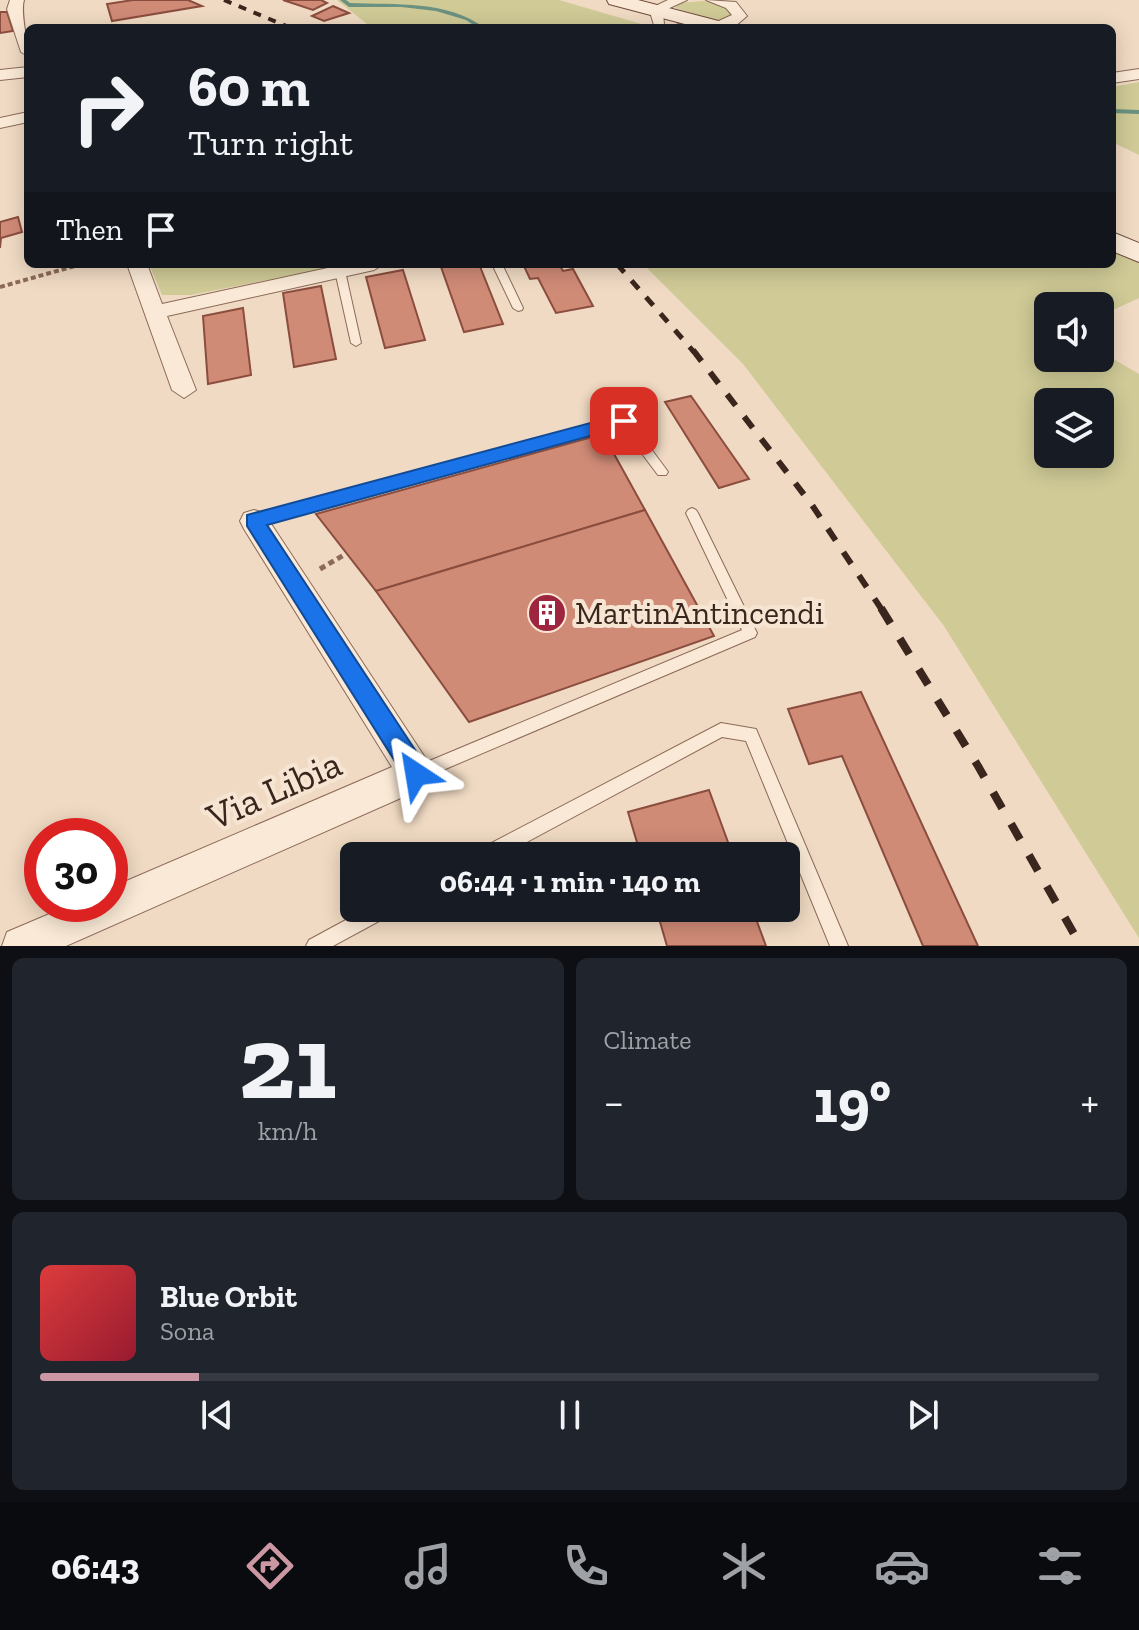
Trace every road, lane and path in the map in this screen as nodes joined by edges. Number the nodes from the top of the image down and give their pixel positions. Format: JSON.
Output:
{"nodes":[{"id":1,"x":17,"y":0,"type":"edge"},
{"id":2,"x":680,"y":0,"type":"edge"},
{"id":3,"x":713,"y":0,"type":"edge"},
{"id":4,"x":609,"y":2,"type":"edge"},
{"id":5,"x":671,"y":23,"type":"edge"},
{"id":6,"x":727,"y":24,"type":"edge"},
{"id":7,"x":24,"y":40,"type":"edge"},
{"id":8,"x":24,"y":72,"type":"edge"},
{"id":9,"x":1139,"y":74,"type":"edge"},
{"id":10,"x":0,"y":75,"type":"edge"},
{"id":11,"x":1116,"y":77,"type":"edge"},
{"id":12,"x":24,"y":118,"type":"edge"},
{"id":13,"x":0,"y":123,"type":"edge"},
{"id":14,"x":1116,"y":217,"type":"edge"},
{"id":15,"x":1139,"y":229,"type":"edge"},
{"id":16,"x":1116,"y":242,"type":"edge"},
{"id":17,"x":1139,"y":254,"type":"edge"},
{"id":18,"x":68,"y":268,"type":"edge"},
{"id":19,"x":138,"y":268,"type":"edge"},
{"id":20,"x":355,"y":268,"type":"edge"},
{"id":21,"x":499,"y":268,"type":"edge"},
{"id":22,"x":340,"y":271,"type":"junction"},
{"id":23,"x":0,"y":287,"type":"edge"},
{"id":24,"x":518,"y":308,"type":"dead end"},
{"id":25,"x":155,"y":312,"type":"junction"},
{"id":26,"x":356,"y":343,"type":"dead end"},
{"id":27,"x":184,"y":390,"type":"dead end"},
{"id":28,"x":662,"y":472,"type":"dead end"},
{"id":29,"x":692,"y":513,"type":"dead end"},
{"id":30,"x":254,"y":521,"type":"joint"},
{"id":31,"x":416,"y":774,"type":"junction"},
{"id":32,"x":510,"y":842,"type":"edge"},
{"id":33,"x":796,"y":842,"type":"edge"},
{"id":34,"x":800,"y":852,"type":"edge"},
{"id":35,"x":360,"y":922,"type":"edge"},
{"id":36,"x":21,"y":946,"type":"edge"},
{"id":37,"x":315,"y":946,"type":"edge"},
{"id":38,"x":839,"y":946,"type":"edge"}],
"edges":[{"from":1,"to":7,"type":"street"},
{"from":2,"to":5,"type":"street"},
{"from":3,"to":6,"type":"street"},
{"from":4,"to":5,"type":"street"},
{"from":8,"to":10,"type":"street"},
{"from":9,"to":11,"type":"street"},
{"from":12,"to":13,"type":"street"},
{"from":14,"to":15,"type":"street"},
{"from":16,"to":17,"type":"street"},
{"from":18,"to":23,"type":"path"},
{"from":19,"to":25,"type":"street"},
{"from":20,"to":22,"type":"street"},
{"from":21,"to":24,"type":"lane"},
{"from":22,"to":25,"type":"street"},
{"from":22,"to":26,"type":"lane"},
{"from":25,"to":27,"type":"street"},
{"from":28,"to":30,"type":"lane"},
{"from":29,"to":31,"type":"lane"},
{"from":30,"to":31,"type":"street"},
{"from":31,"to":36,"type":"street","name":"Via Libia"},
{"from":32,"to":33,"type":"lane"},
{"from":34,"to":38,"type":"lane"},
{"from":35,"to":37,"type":"lane"}]}
